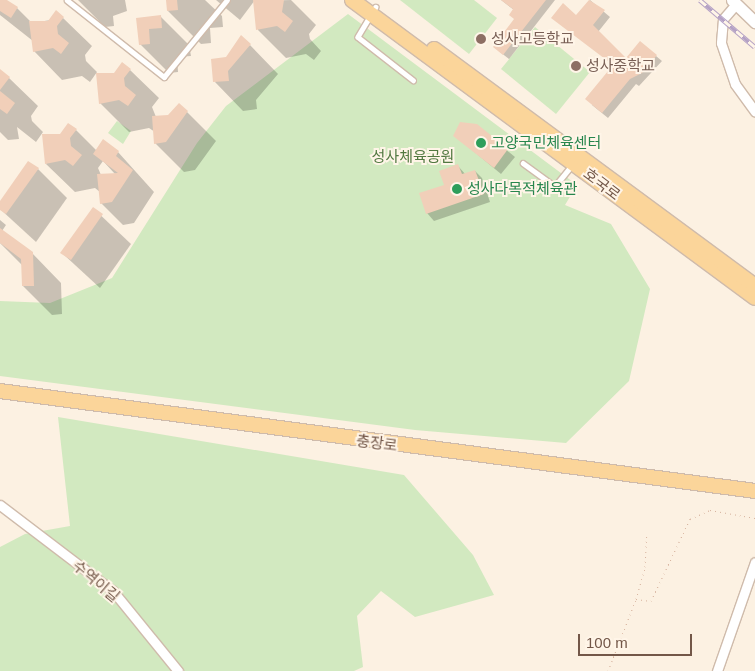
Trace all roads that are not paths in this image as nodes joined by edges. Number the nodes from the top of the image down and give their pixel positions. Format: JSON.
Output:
{"nodes":[{"id":1,"x":67,"y":0,"type":"edge"},
{"id":2,"x":227,"y":0,"type":"edge"},
{"id":3,"x":352,"y":0,"type":"edge"},
{"id":4,"x":734,"y":2,"type":"edge"},
{"id":5,"x":372,"y":7,"type":"edge"},
{"id":6,"x":755,"y":22,"type":"edge"},
{"id":7,"x":414,"y":80,"type":"dead end"},
{"id":8,"x":755,"y":112,"type":"edge"},
{"id":9,"x":575,"y":158,"type":"junction"},
{"id":10,"x":523,"y":163,"type":"dead end"},
{"id":11,"x":755,"y":286,"type":"edge"},
{"id":12,"x":755,"y":298,"type":"edge"},
{"id":13,"x":0,"y":391,"type":"edge"},
{"id":14,"x":755,"y":491,"type":"edge"},
{"id":15,"x":0,"y":505,"type":"edge"},
{"id":16,"x":755,"y":562,"type":"edge"},
{"id":17,"x":178,"y":671,"type":"edge"},
{"id":18,"x":718,"y":671,"type":"edge"}],
"edges":[{"from":1,"to":2,"type":"lane"},
{"from":3,"to":5,"type":"main road","name":"호국로"},
{"from":4,"to":6,"type":"main road"},
{"from":4,"to":8,"type":"street"},
{"from":5,"to":7,"type":"lane"},
{"from":5,"to":9,"type":"main road","name":"호국로"},
{"from":9,"to":10,"type":"lane"},
{"from":9,"to":11,"type":"main road","name":"호국로"},
{"from":9,"to":12,"type":"main road","name":"호국로"},
{"from":13,"to":14,"type":"main road","name":"충장로"},
{"from":15,"to":17,"type":"street","name":"수역이길"},
{"from":16,"to":18,"type":"street"}]}
